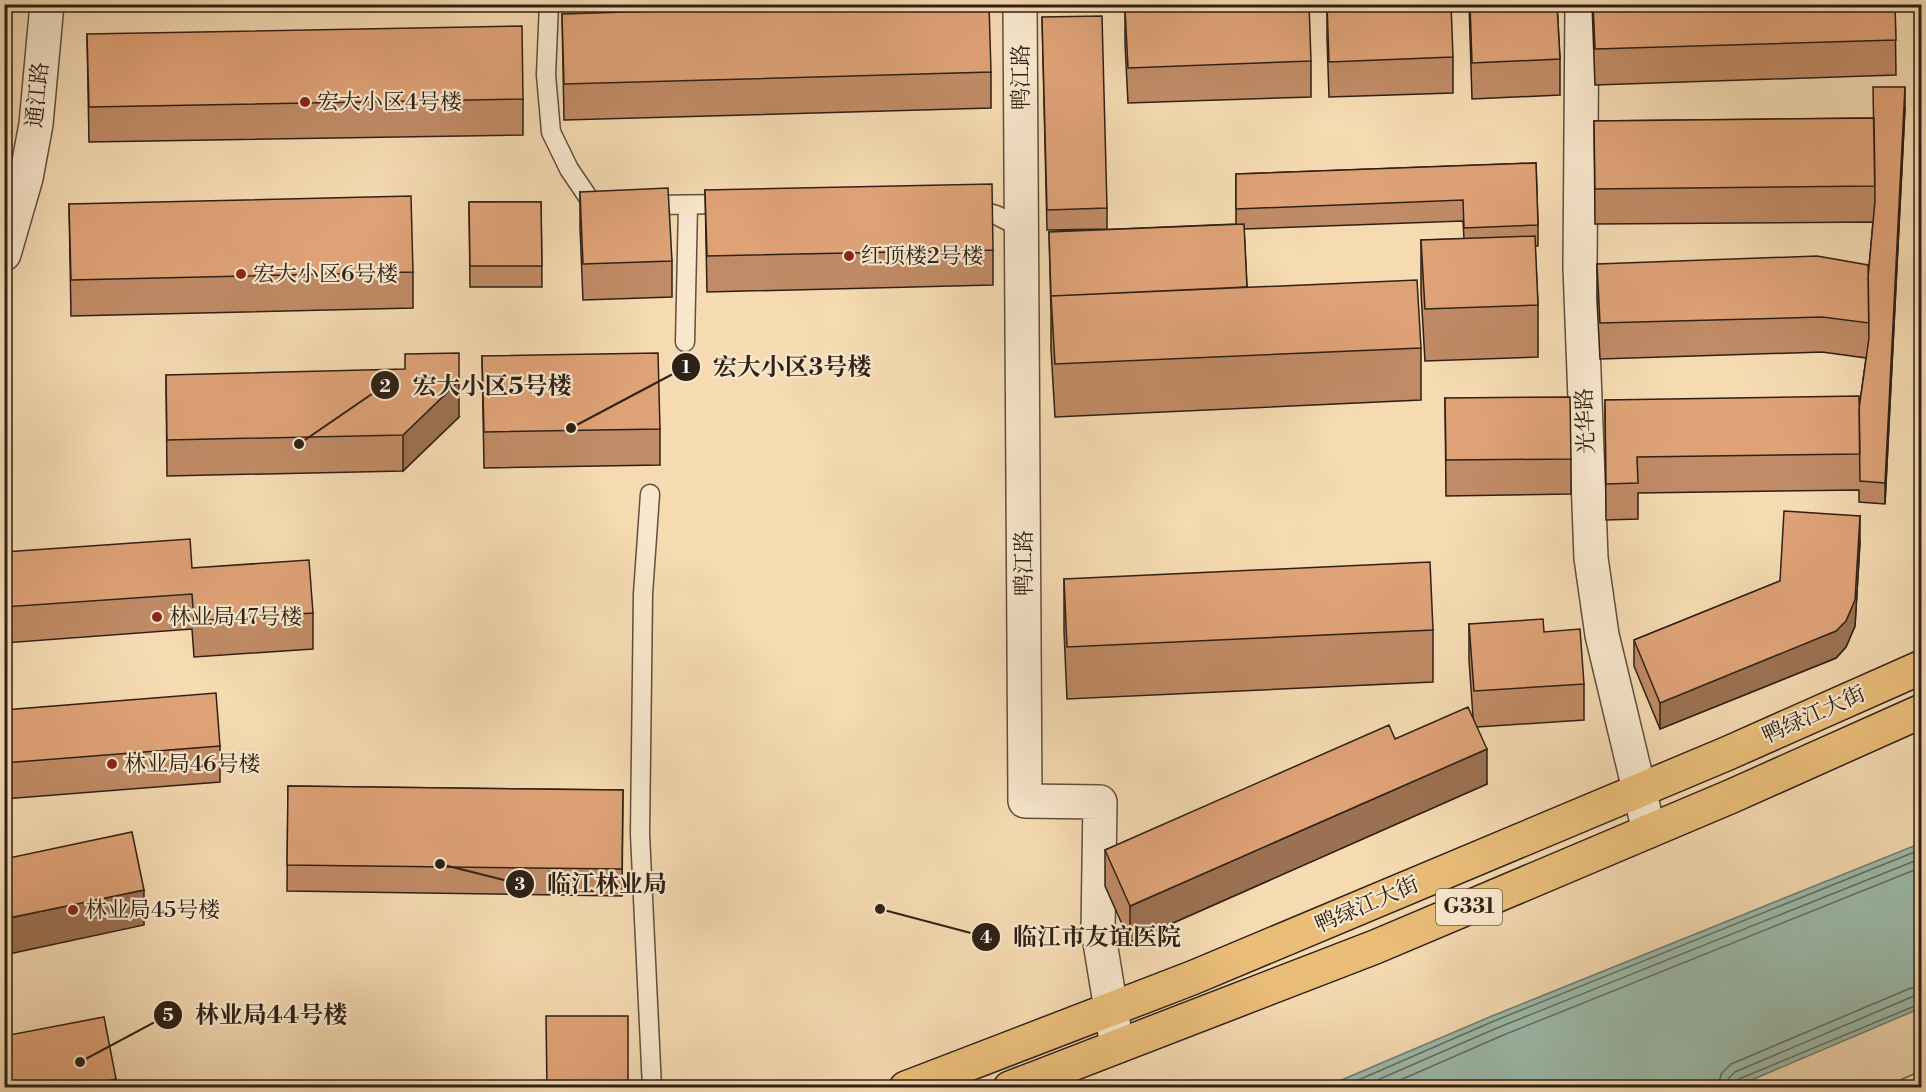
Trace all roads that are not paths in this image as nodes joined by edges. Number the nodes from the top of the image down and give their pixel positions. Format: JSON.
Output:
{"nodes":[{"id":1,"x":47,"y":4,"type":"edge"},
{"id":2,"x":549,"y":4,"type":"edge"},
{"id":3,"x":1020,"y":4,"type":"edge"},
{"id":4,"x":1582,"y":4,"type":"edge"},
{"id":5,"x":952,"y":203,"type":"edge"},
{"id":6,"x":747,"y":204,"type":"edge"},
{"id":7,"x":688,"y":205,"type":"junction"},
{"id":8,"x":1022,"y":228,"type":"junction"},
{"id":9,"x":4,"y":254,"type":"edge"},
{"id":10,"x":685,"y":342,"type":"dead end"},
{"id":11,"x":650,"y":494,"type":"dead end"},
{"id":12,"x":1922,"y":668,"type":"edge"},
{"id":13,"x":1922,"y":711,"type":"edge"},
{"id":14,"x":1639,"y":790,"type":"junction"},
{"id":15,"x":1649,"y":831,"type":"junction"},
{"id":16,"x":1111,"y":1009,"type":"junction"},
{"id":17,"x":1117,"y":1046,"type":"junction"},
{"id":18,"x":1922,"y":1081,"type":"edge"},
{"id":19,"x":652,"y":1088,"type":"edge"},
{"id":20,"x":906,"y":1088,"type":"edge"},
{"id":21,"x":1010,"y":1088,"type":"edge"},
{"id":22,"x":1906,"y":1088,"type":"edge"}],
"edges":[{"from":1,"to":9,"type":"street","name":"通江路"},
{"from":2,"to":7,"type":"lane"},
{"from":3,"to":8,"type":"street","name":"鸭江路"},
{"from":4,"to":14,"type":"street","name":"光华路"},
{"from":5,"to":8,"type":"lane"},
{"from":6,"to":7,"type":"lane"},
{"from":7,"to":10,"type":"lane"},
{"from":8,"to":16,"type":"street","name":"鸭江路"},
{"from":11,"to":19,"type":"lane"},
{"from":12,"to":14,"type":"highway","name":"鸭绿江大街","number":"G331"},
{"from":13,"to":15,"type":"highway","name":"鸭绿江大街","number":"G331"},
{"from":14,"to":15,"type":"street","name":"光华路"},
{"from":14,"to":16,"type":"highway","name":"鸭绿江大街","number":"G331"},
{"from":15,"to":17,"type":"highway","name":"鸭绿江大街","number":"G331"},
{"from":16,"to":17,"type":"street","name":"鸭江路"},
{"from":16,"to":20,"type":"highway","name":"鸭绿江大街","number":"G331"},
{"from":17,"to":21,"type":"highway","name":"鸭绿江大街","number":"G331"},
{"from":18,"to":22,"type":"lane"}]}
